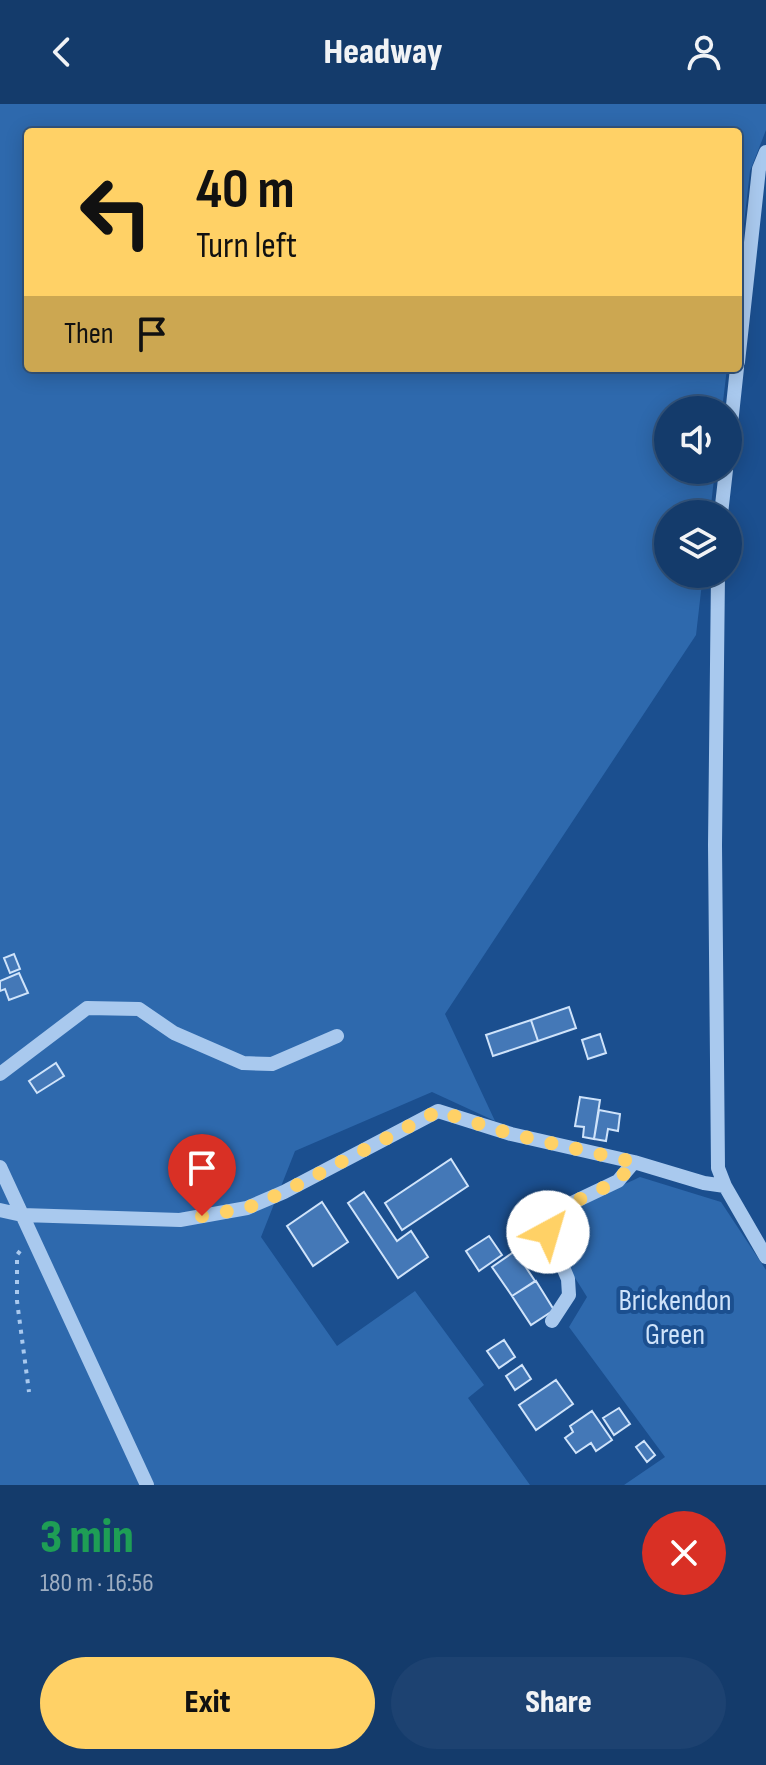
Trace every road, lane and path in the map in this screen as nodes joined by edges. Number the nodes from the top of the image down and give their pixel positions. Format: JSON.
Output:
{"nodes":[{"id":1,"x":766,"y":152,"type":"edge"},
{"id":2,"x":742,"y":328,"type":"edge"},
{"id":3,"x":737,"y":372,"type":"edge"},
{"id":4,"x":734,"y":396,"type":"edge"},
{"id":5,"x":718,"y":588,"type":"edge"},
{"id":6,"x":337,"y":1036,"type":"dead end"},
{"id":7,"x":0,"y":1074,"type":"edge"},
{"id":8,"x":634,"y":1162,"type":"junction"},
{"id":9,"x":0,"y":1167,"type":"edge"},
{"id":10,"x":725,"y":1186,"type":"junction"},
{"id":11,"x":0,"y":1210,"type":"edge"},
{"id":12,"x":22,"y":1215,"type":"junction"},
{"id":13,"x":32,"y":1235,"type":"junction"},
{"id":14,"x":766,"y":1257,"type":"edge"},
{"id":15,"x":552,"y":1321,"type":"dead end"},
{"id":16,"x":29,"y":1392,"type":"dead end"},
{"id":17,"x":147,"y":1485,"type":"edge"}],
"edges":[{"from":1,"to":2,"type":"street"},
{"from":3,"to":4,"type":"street"},
{"from":5,"to":10,"type":"street"},
{"from":6,"to":7,"type":"street"},
{"from":8,"to":10,"type":"street"},
{"from":8,"to":12,"type":"street"},
{"from":8,"to":15,"type":"street"},
{"from":9,"to":12,"type":"street"},
{"from":10,"to":14,"type":"street"},
{"from":11,"to":12,"type":"street"},
{"from":12,"to":13,"type":"street"},
{"from":13,"to":16,"type":"path"},
{"from":13,"to":17,"type":"street"}]}
